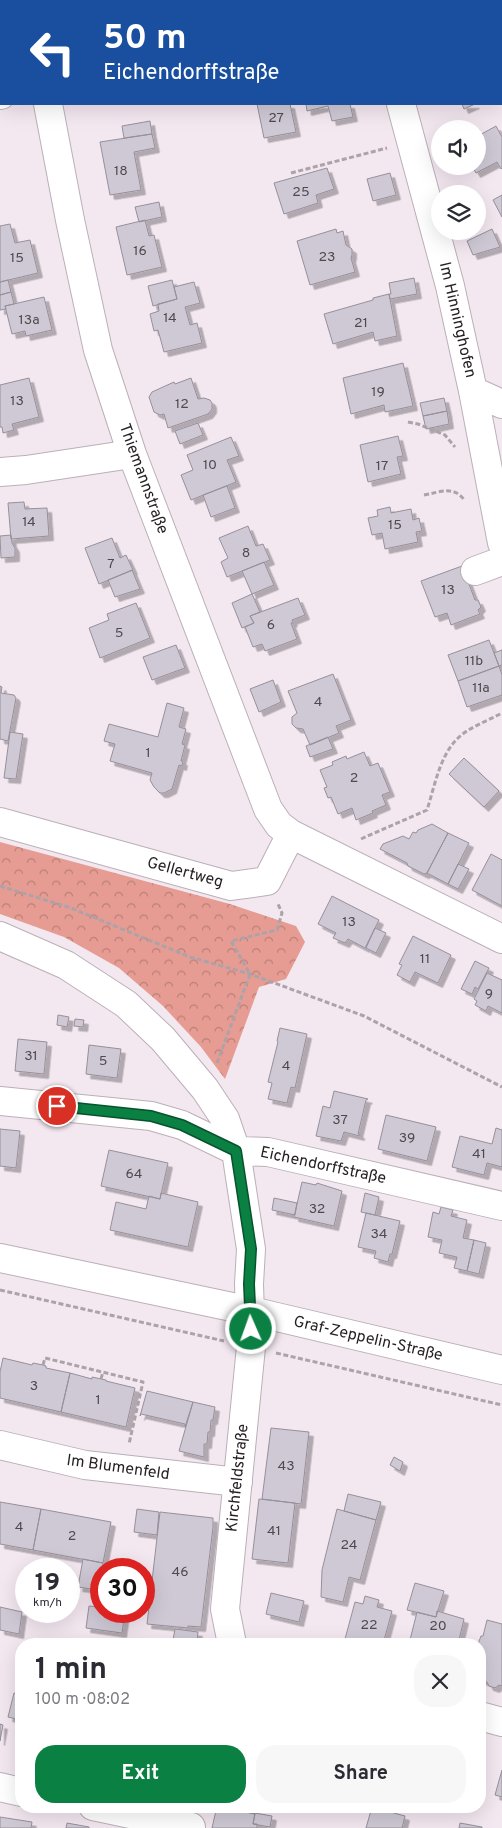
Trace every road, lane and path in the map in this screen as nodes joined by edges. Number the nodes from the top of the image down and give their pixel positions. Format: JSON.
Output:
{"nodes":[{"id":1,"x":48,"y":105,"type":"edge"},
{"id":2,"x":401,"y":105,"type":"edge"},
{"id":3,"x":412,"y":142,"type":"junction"},
{"id":4,"x":291,"y":173,"type":"dead end"},
{"id":5,"x":473,"y":391,"type":"junction"},
{"id":6,"x":502,"y":404,"type":"edge"},
{"id":7,"x":408,"y":422,"type":"dead end"},
{"id":8,"x":456,"y":448,"type":"dead end"},
{"id":9,"x":132,"y":454,"type":"junction"},
{"id":10,"x":0,"y":472,"type":"edge"},
{"id":11,"x":424,"y":495,"type":"dead end"},
{"id":12,"x":469,"y":507,"type":"dead end"},
{"id":13,"x":502,"y":543,"type":"edge"},
{"id":14,"x":502,"y":561,"type":"edge"},
{"id":15,"x":475,"y":571,"type":"dead end"},
{"id":16,"x":502,"y":713,"type":"edge"},
{"id":17,"x":0,"y":822,"type":"edge"},
{"id":18,"x":382,"y":829,"type":"dead end"},
{"id":19,"x":291,"y":834,"type":"junction"},
{"id":20,"x":0,"y":886,"type":"edge"},
{"id":21,"x":277,"y":930,"type":"dead end"},
{"id":22,"x":0,"y":936,"type":"edge"},
{"id":23,"x":502,"y":938,"type":"edge"},
{"id":24,"x":250,"y":974,"type":"junction"},
{"id":25,"x":220,"y":1056,"type":"dead end"},
{"id":26,"x":502,"y":1087,"type":"edge"},
{"id":27,"x":0,"y":1101,"type":"edge"},
{"id":28,"x":236,"y":1151,"type":"junction"},
{"id":29,"x":502,"y":1206,"type":"edge"},
{"id":30,"x":0,"y":1258,"type":"edge"},
{"id":31,"x":251,"y":1311,"type":"junction"},
{"id":32,"x":43,"y":1365,"type":"dead end"},
{"id":33,"x":502,"y":1370,"type":"edge"},
{"id":34,"x":103,"y":1372,"type":"junction"},
{"id":35,"x":101,"y":1379,"type":"dead end"},
{"id":36,"x":0,"y":1445,"type":"edge"},
{"id":37,"x":123,"y":1469,"type":"junction"},
{"id":38,"x":238,"y":1482,"type":"junction"},
{"id":39,"x":231,"y":1638,"type":"edge"},
{"id":40,"x":486,"y":1718,"type":"edge"},
{"id":41,"x":502,"y":1722,"type":"edge"},
{"id":42,"x":0,"y":1787,"type":"edge"},
{"id":43,"x":15,"y":1791,"type":"edge"},
{"id":44,"x":143,"y":1813,"type":"edge"},
{"id":45,"x":193,"y":1820,"type":"edge"}],
"edges":[{"from":1,"to":9,"type":"street","name":"Thiemannstraße"},
{"from":2,"to":3,"type":"street","name":"Im Hinninghofen"},
{"from":3,"to":4,"type":"path"},
{"from":3,"to":5,"type":"street","name":"Im Hinninghofen"},
{"from":5,"to":6,"type":"street","name":"Im Hinninghofen"},
{"from":5,"to":13,"type":"street","name":"Im Hinninghofen"},
{"from":7,"to":8,"type":"path"},
{"from":9,"to":10,"type":"street"},
{"from":9,"to":19,"type":"street","name":"Thiemannstraße"},
{"from":11,"to":12,"type":"path"},
{"from":14,"to":15,"type":"street"},
{"from":16,"to":18,"type":"path"},
{"from":17,"to":19,"type":"street","name":"Gellertweg"},
{"from":19,"to":23,"type":"street"},
{"from":20,"to":24,"type":"path"},
{"from":21,"to":24,"type":"path"},
{"from":22,"to":28,"type":"street","name":"Kirchfeldstraße"},
{"from":24,"to":25,"type":"path"},
{"from":24,"to":26,"type":"path"},
{"from":27,"to":28,"type":"street","name":"Eichendorffstraße"},
{"from":28,"to":29,"type":"street","name":"Eichendorffstraße"},
{"from":28,"to":31,"type":"street","name":"Kirchfeldstraße"},
{"from":30,"to":31,"type":"street","name":"Graf-Zeppelin-Straße"},
{"from":31,"to":33,"type":"street","name":"Graf-Zeppelin-Straße"},
{"from":31,"to":38,"type":"street","name":"Kirchfeldstraße"},
{"from":32,"to":34,"type":"path"},
{"from":34,"to":35,"type":"path"},
{"from":34,"to":37,"type":"path"},
{"from":36,"to":37,"type":"street","name":"Im Blumenfeld"},
{"from":37,"to":38,"type":"street","name":"Im Blumenfeld"},
{"from":38,"to":39,"type":"street","name":"Kirchfeldstraße"},
{"from":40,"to":41,"type":"street"},
{"from":42,"to":43,"type":"street"},
{"from":44,"to":45,"type":"street"}]}
